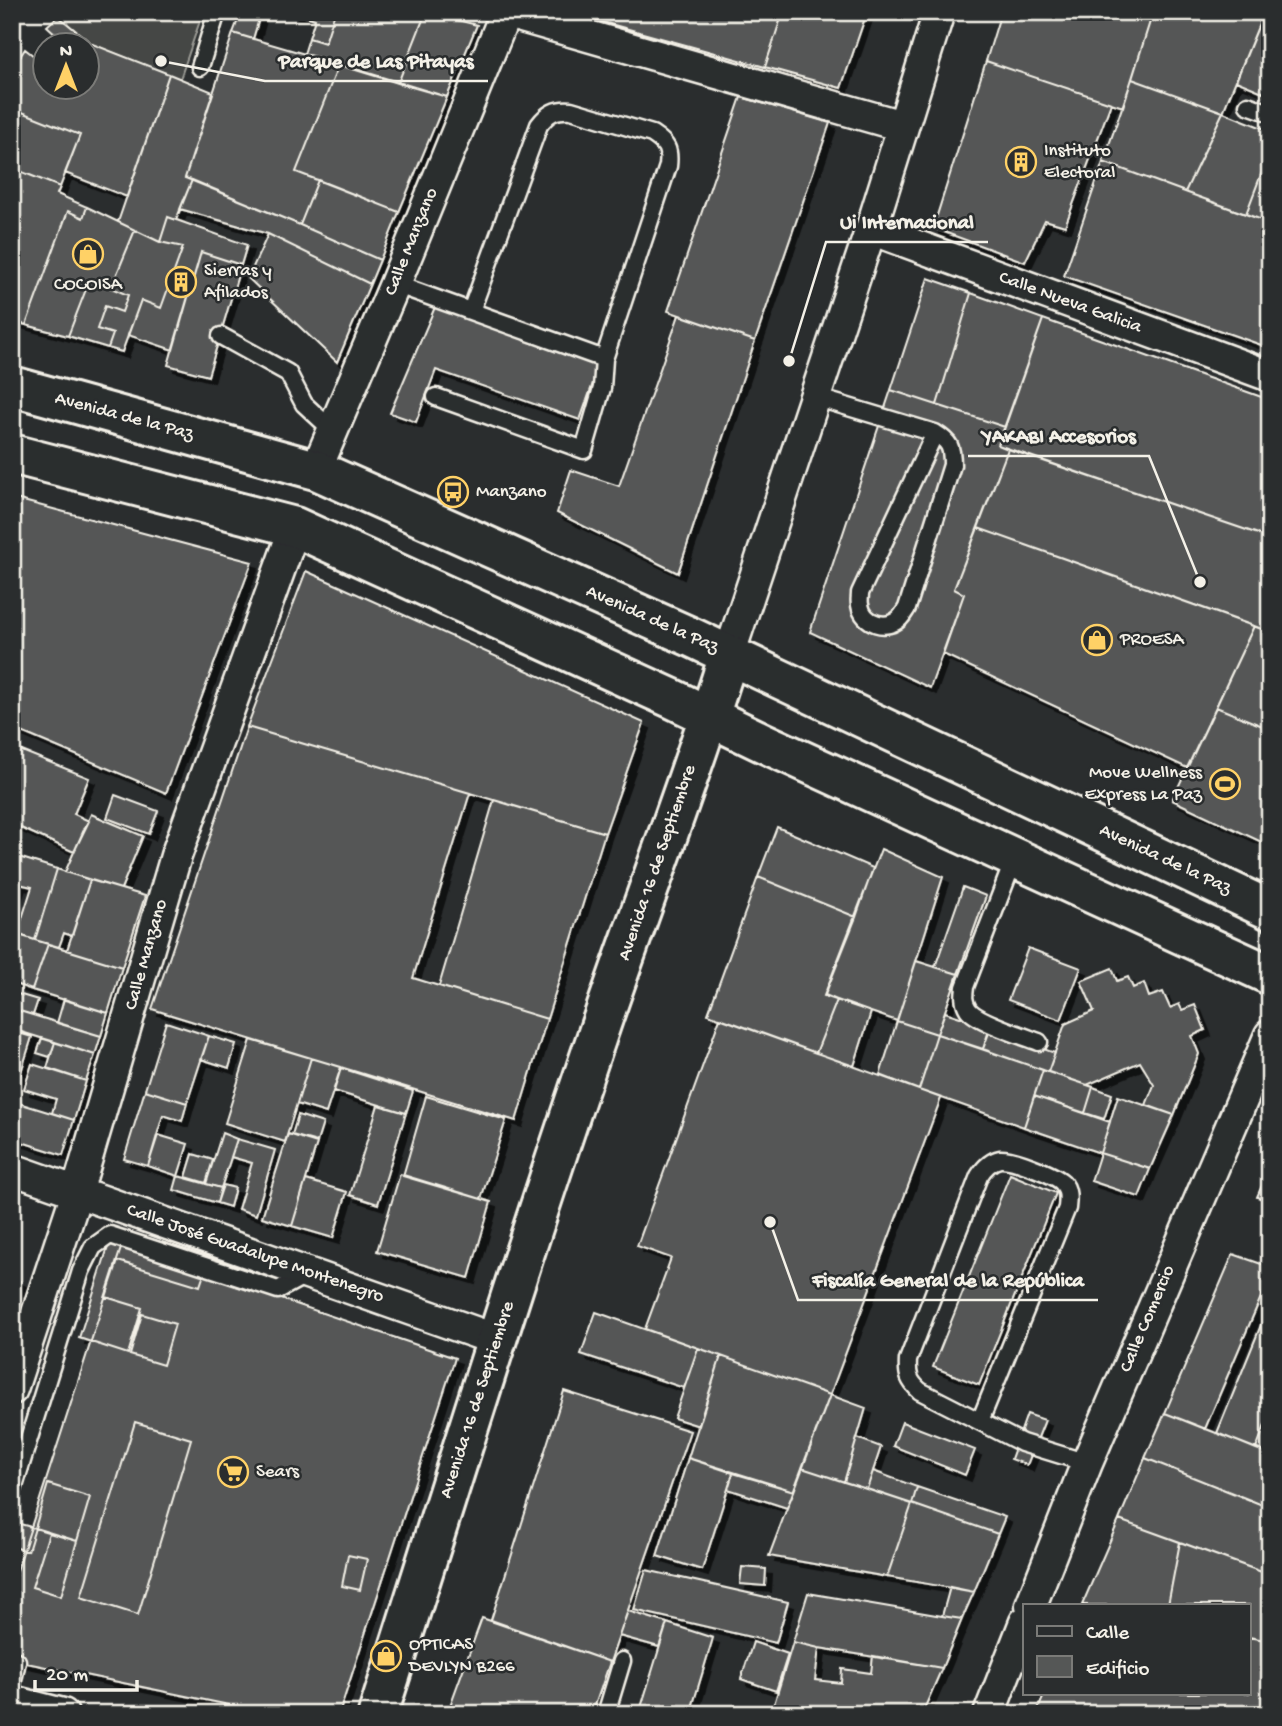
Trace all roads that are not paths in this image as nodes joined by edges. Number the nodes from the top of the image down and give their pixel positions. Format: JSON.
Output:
{"nodes":[{"id":1,"x":217,"y":12,"type":"edge"},
{"id":2,"x":505,"y":12,"type":"edge"},
{"id":3,"x":939,"y":12,"type":"edge"},
{"id":4,"x":200,"y":67,"type":"dead end"},
{"id":5,"x":1248,"y":104,"type":"dead end"},
{"id":6,"x":1270,"y":113,"type":"edge"},
{"id":7,"x":902,"y":126,"type":"junction"},
{"id":8,"x":871,"y":229,"type":"junction"},
{"id":9,"x":395,"y":284,"type":"junction"},
{"id":10,"x":471,"y":311,"type":"junction"},
{"id":11,"x":221,"y":337,"type":"dead end"},
{"id":12,"x":604,"y":359,"type":"junction"},
{"id":13,"x":1270,"y":376,"type":"edge"},
{"id":14,"x":12,"y":386,"type":"edge"},
{"id":15,"x":436,"y":397,"type":"dead end"},
{"id":16,"x":815,"y":397,"type":"junction"},
{"id":17,"x":333,"y":431,"type":"junction"},
{"id":18,"x":935,"y":433,"type":"junction"},
{"id":19,"x":12,"y":454,"type":"edge"},
{"id":20,"x":316,"y":470,"type":"junction"},
{"id":21,"x":295,"y":527,"type":"junction"},
{"id":22,"x":729,"y":655,"type":"junction"},
{"id":23,"x":710,"y":717,"type":"junction"},
{"id":24,"x":1015,"y":857,"type":"junction"},
{"id":25,"x":1270,"y":910,"type":"edge"},
{"id":26,"x":1270,"y":975,"type":"edge"},
{"id":27,"x":1270,"y":1035,"type":"edge"},
{"id":28,"x":1039,"y":1042,"type":"dead end"},
{"id":29,"x":12,"y":1169,"type":"edge"},
{"id":30,"x":77,"y":1192,"type":"junction"},
{"id":31,"x":309,"y":1273,"type":"junction"},
{"id":32,"x":497,"y":1340,"type":"junction"},
{"id":33,"x":12,"y":1389,"type":"edge"},
{"id":34,"x":980,"y":1421,"type":"junction"},
{"id":35,"x":1087,"y":1463,"type":"junction"},
{"id":36,"x":12,"y":1493,"type":"edge"},
{"id":37,"x":1031,"y":1604,"type":"edge"},
{"id":38,"x":1023,"y":1627,"type":"edge"},
{"id":39,"x":17,"y":1661,"type":"dead end"},
{"id":40,"x":622,"y":1661,"type":"dead end"},
{"id":41,"x":12,"y":1685,"type":"edge"},
{"id":42,"x":12,"y":1702,"type":"edge"},
{"id":43,"x":62,"y":1714,"type":"edge"},
{"id":44,"x":378,"y":1714,"type":"edge"},
{"id":45,"x":606,"y":1714,"type":"edge"},
{"id":46,"x":989,"y":1714,"type":"edge"}],
"edges":[{"from":1,"to":4,"type":"lane"},
{"from":2,"to":7,"type":"street"},
{"from":2,"to":9,"type":"street","name":"Calle Manzano"},
{"from":3,"to":7,"type":"street","name":"Avenida 16 de Septiembre"},
{"from":5,"to":6,"type":"lane"},
{"from":7,"to":8,"type":"street","name":"Avenida 16 de Septiembre"},
{"from":8,"to":13,"type":"street","name":"Calle Nueva Galicia"},
{"from":8,"to":16,"type":"street","name":"Avenida 16 de Septiembre"},
{"from":9,"to":10,"type":"lane"},
{"from":9,"to":17,"type":"street","name":"Calle Manzano"},
{"from":10,"to":12,"type":"lane"},
{"from":10,"to":12,"type":"lane"},
{"from":11,"to":17,"type":"lane"},
{"from":12,"to":15,"type":"lane"},
{"from":14,"to":20,"type":"street","name":"Avenida de la Paz"},
{"from":16,"to":18,"type":"lane"},
{"from":16,"to":22,"type":"street","name":"Avenida 16 de Septiembre"},
{"from":17,"to":20,"type":"street","name":"Calle Manzano"},
{"from":18,"to":18,"type":"lane"},
{"from":19,"to":21,"type":"street"},
{"from":20,"to":22,"type":"street","name":"Avenida de la Paz"},
{"from":21,"to":23,"type":"street"},
{"from":21,"to":30,"type":"street","name":"Calle Manzano"},
{"from":22,"to":23,"type":"street","name":"Avenida 16 de Septiembre"},
{"from":22,"to":25,"type":"street","name":"Avenida de la Paz"},
{"from":23,"to":24,"type":"street"},
{"from":23,"to":32,"type":"street","name":"Avenida 16 de Septiembre"},
{"from":24,"to":26,"type":"street"},
{"from":24,"to":28,"type":"lane"},
{"from":27,"to":35,"type":"street","name":"Calle Comercio"},
{"from":29,"to":30,"type":"street","name":"Calle José Guadalupe Montenegro"},
{"from":30,"to":31,"type":"street","name":"Calle José Guadalupe Montenegro"},
{"from":30,"to":33,"type":"street","name":"Calle Manzano"},
{"from":31,"to":32,"type":"street","name":"Calle José Guadalupe Montenegro"},
{"from":31,"to":36,"type":"lane"},
{"from":32,"to":44,"type":"street","name":"Avenida 16 de Septiembre"},
{"from":34,"to":34,"type":"lane"},
{"from":34,"to":35,"type":"lane"},
{"from":35,"to":37,"type":"street","name":"Calle Comercio"},
{"from":38,"to":46,"type":"street"},
{"from":39,"to":41,"type":"lane"},
{"from":40,"to":45,"type":"lane"},
{"from":42,"to":43,"type":"street"}]}
